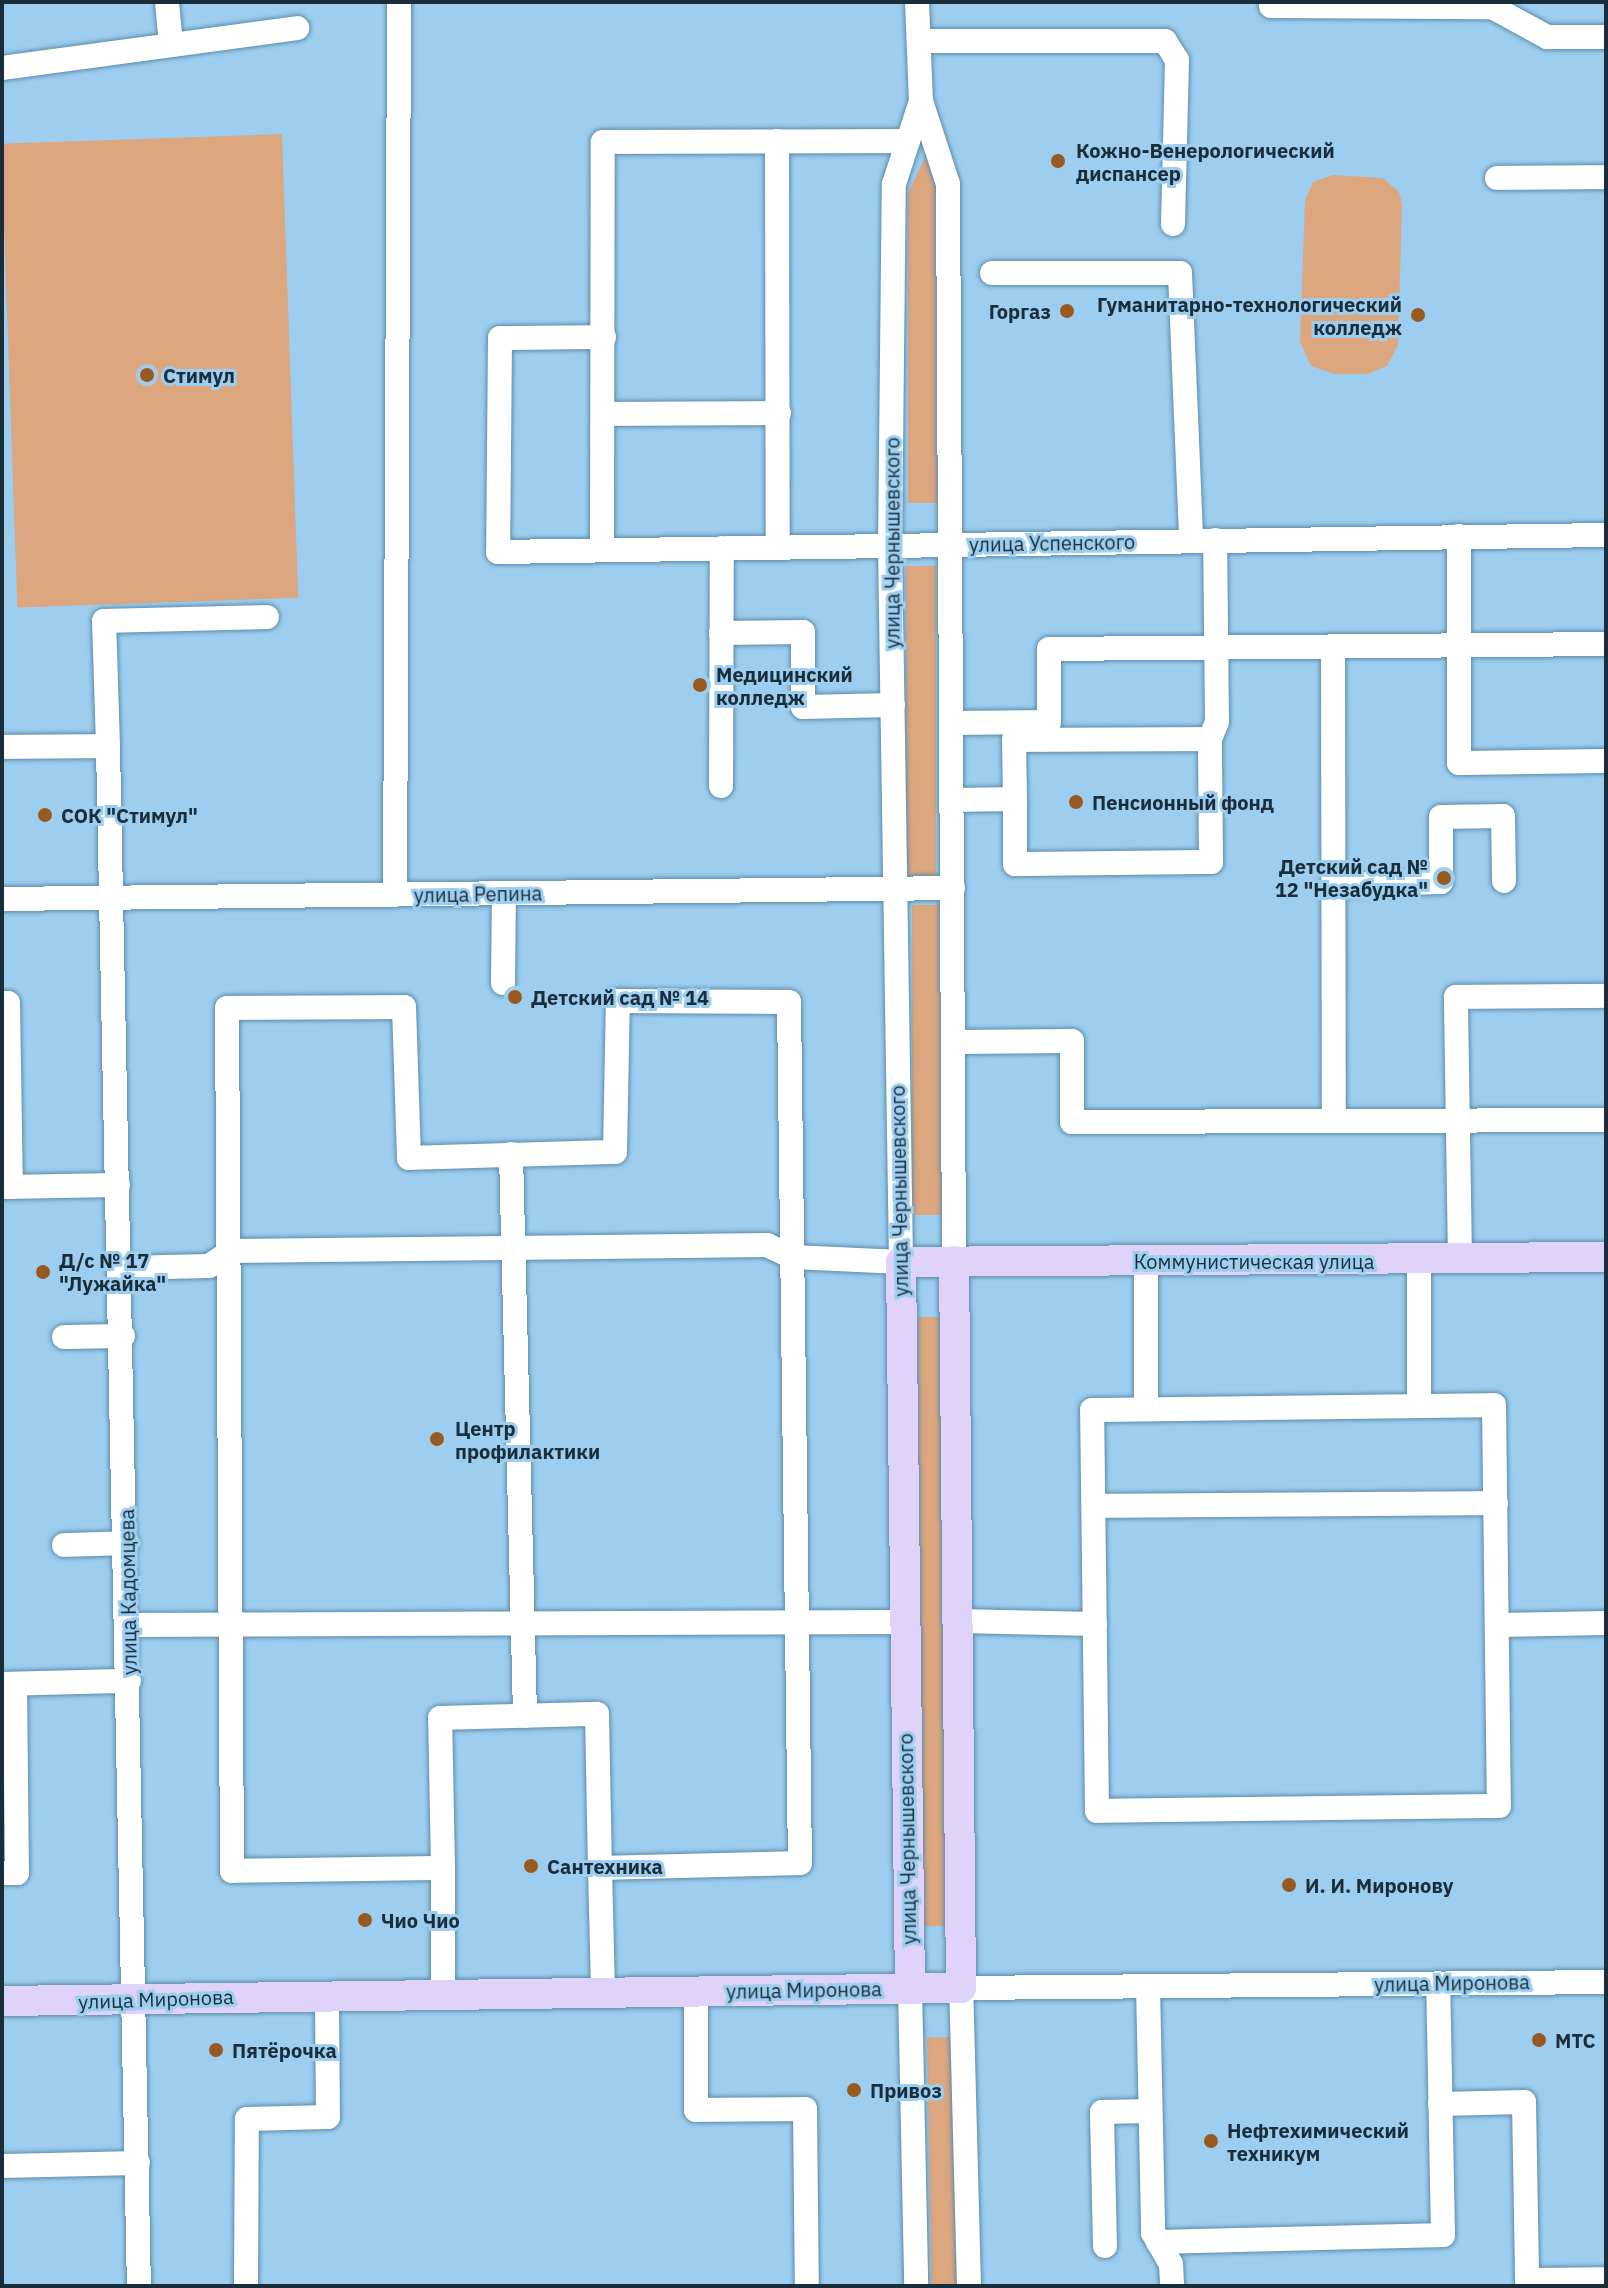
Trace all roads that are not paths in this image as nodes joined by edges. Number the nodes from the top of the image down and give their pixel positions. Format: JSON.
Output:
{"nodes":[{"id":1,"x":167,"y":2,"type":"edge"},
{"id":2,"x":399,"y":2,"type":"edge"},
{"id":3,"x":917,"y":2,"type":"edge"},
{"id":4,"x":1271,"y":6,"type":"dead end"},
{"id":5,"x":297,"y":28,"type":"dead end"},
{"id":6,"x":1606,"y":37,"type":"edge"},
{"id":7,"x":919,"y":41,"type":"junction"},
{"id":8,"x":171,"y":45,"type":"junction"},
{"id":9,"x":2,"y":68,"type":"edge"},
{"id":10,"x":921,"y":101,"type":"junction"},
{"id":11,"x":777,"y":141,"type":"junction"},
{"id":12,"x":908,"y":141,"type":"junction"},
{"id":13,"x":1606,"y":177,"type":"edge"},
{"id":14,"x":1497,"y":178,"type":"dead end"},
{"id":15,"x":1173,"y":224,"type":"dead end"},
{"id":16,"x":992,"y":273,"type":"dead end"},
{"id":17,"x":604,"y":337,"type":"junction"},
{"id":18,"x":779,"y":413,"type":"junction"},
{"id":19,"x":603,"y":414,"type":"junction"},
{"id":20,"x":1606,"y":535,"type":"edge"},
{"id":21,"x":1459,"y":536,"type":"junction"},
{"id":22,"x":1203,"y":540,"type":"junction"},
{"id":23,"x":947,"y":545,"type":"junction"},
{"id":24,"x":890,"y":547,"type":"junction"},
{"id":25,"x":722,"y":548,"type":"junction"},
{"id":26,"x":778,"y":548,"type":"junction"},
{"id":27,"x":602,"y":549,"type":"junction"},
{"id":28,"x":267,"y":617,"type":"dead end"},
{"id":29,"x":721,"y":633,"type":"junction"},
{"id":30,"x":1606,"y":644,"type":"edge"},
{"id":31,"x":1458,"y":645,"type":"junction"},
{"id":32,"x":1333,"y":646,"type":"junction"},
{"id":33,"x":1216,"y":647,"type":"junction"},
{"id":34,"x":893,"y":705,"type":"junction"},
{"id":35,"x":951,"y":723,"type":"junction"},
{"id":36,"x":1210,"y":739,"type":"junction"},
{"id":37,"x":108,"y":746,"type":"junction"},
{"id":38,"x":2,"y":747,"type":"edge"},
{"id":39,"x":1606,"y":761,"type":"edge"},
{"id":40,"x":721,"y":786,"type":"dead end"},
{"id":41,"x":1015,"y":799,"type":"junction"},
{"id":42,"x":953,"y":800,"type":"junction"},
{"id":43,"x":1504,"y":881,"type":"dead end"},
{"id":44,"x":1334,"y":885,"type":"junction"},
{"id":45,"x":894,"y":888,"type":"junction"},
{"id":46,"x":953,"y":888,"type":"junction"},
{"id":47,"x":504,"y":893,"type":"junction"},
{"id":48,"x":395,"y":895,"type":"junction"},
{"id":49,"x":114,"y":898,"type":"junction"},
{"id":50,"x":2,"y":899,"type":"edge"},
{"id":51,"x":503,"y":983,"type":"dead end"},
{"id":52,"x":1606,"y":996,"type":"edge"},
{"id":53,"x":2,"y":1003,"type":"edge"},
{"id":54,"x":955,"y":1042,"type":"junction"},
{"id":55,"x":1606,"y":1120,"type":"edge"},
{"id":56,"x":1334,"y":1121,"type":"junction"},
{"id":57,"x":1458,"y":1121,"type":"junction"},
{"id":58,"x":511,"y":1154,"type":"junction"},
{"id":59,"x":118,"y":1185,"type":"junction"},
{"id":60,"x":6,"y":1187,"type":"edge"},
{"id":61,"x":513,"y":1247,"type":"junction"},
{"id":62,"x":231,"y":1251,"type":"junction"},
{"id":63,"x":793,"y":1257,"type":"junction"},
{"id":64,"x":1606,"y":1257,"type":"edge"},
{"id":65,"x":1460,"y":1259,"type":"junction"},
{"id":66,"x":1419,"y":1260,"type":"junction"},
{"id":67,"x":954,"y":1261,"type":"junction"},
{"id":68,"x":901,"y":1262,"type":"junction"},
{"id":69,"x":1146,"y":1262,"type":"junction"},
{"id":70,"x":121,"y":1268,"type":"junction"},
{"id":71,"x":123,"y":1336,"type":"junction"},
{"id":72,"x":64,"y":1337,"type":"dead end"},
{"id":73,"x":1419,"y":1405,"type":"junction"},
{"id":74,"x":1146,"y":1409,"type":"junction"},
{"id":75,"x":1496,"y":1503,"type":"junction"},
{"id":76,"x":1094,"y":1506,"type":"junction"},
{"id":77,"x":127,"y":1543,"type":"junction"},
{"id":78,"x":64,"y":1545,"type":"dead end"},
{"id":79,"x":958,"y":1621,"type":"junction"},
{"id":80,"x":903,"y":1622,"type":"junction"},
{"id":81,"x":797,"y":1623,"type":"junction"},
{"id":82,"x":1606,"y":1623,"type":"edge"},
{"id":83,"x":1095,"y":1624,"type":"junction"},
{"id":84,"x":128,"y":1625,"type":"junction"},
{"id":85,"x":1497,"y":1625,"type":"junction"},
{"id":86,"x":231,"y":1626,"type":"junction"},
{"id":87,"x":524,"y":1626,"type":"junction"},
{"id":88,"x":129,"y":1681,"type":"junction"},
{"id":89,"x":8,"y":1684,"type":"edge"},
{"id":90,"x":525,"y":1716,"type":"junction"},
{"id":91,"x":443,"y":1868,"type":"junction"},
{"id":92,"x":600,"y":1868,"type":"junction"},
{"id":93,"x":2,"y":1873,"type":"edge"},
{"id":94,"x":1606,"y":1982,"type":"edge"},
{"id":95,"x":1438,"y":1983,"type":"junction"},
{"id":96,"x":1148,"y":1986,"type":"junction"},
{"id":97,"x":910,"y":1988,"type":"junction"},
{"id":98,"x":961,"y":1988,"type":"junction"},
{"id":99,"x":696,"y":1992,"type":"junction"},
{"id":100,"x":603,"y":1993,"type":"junction"},
{"id":101,"x":443,"y":1995,"type":"junction"},
{"id":102,"x":327,"y":1996,"type":"junction"},
{"id":103,"x":136,"y":1998,"type":"junction"},
{"id":104,"x":2,"y":2001,"type":"edge"},
{"id":105,"x":1440,"y":2104,"type":"junction"},
{"id":106,"x":1150,"y":2111,"type":"junction"},
{"id":107,"x":138,"y":2163,"type":"junction"},
{"id":108,"x":2,"y":2166,"type":"edge"},
{"id":109,"x":1158,"y":2242,"type":"junction"},
{"id":110,"x":1105,"y":2246,"type":"dead end"},
{"id":111,"x":1606,"y":2279,"type":"edge"},
{"id":112,"x":139,"y":2286,"type":"edge"},
{"id":113,"x":246,"y":2286,"type":"edge"},
{"id":114,"x":807,"y":2286,"type":"edge"},
{"id":115,"x":916,"y":2286,"type":"edge"},
{"id":116,"x":969,"y":2286,"type":"edge"},
{"id":117,"x":1172,"y":2286,"type":"edge"}],
"edges":[{"from":1,"to":8,"type":"street"},
{"from":2,"to":48,"type":"street"},
{"from":3,"to":7,"type":"street","name":"улица Чернышевского"},
{"from":4,"to":6,"type":"street"},
{"from":5,"to":8,"type":"street"},
{"from":7,"to":10,"type":"street","name":"улица Чернышевского"},
{"from":7,"to":15,"type":"street"},
{"from":8,"to":9,"type":"street"},
{"from":10,"to":12,"type":"street","name":"улица Чернышевского"},
{"from":10,"to":23,"type":"street","name":"улица Чернышевского"},
{"from":11,"to":12,"type":"street"},
{"from":11,"to":17,"type":"street"},
{"from":11,"to":18,"type":"street"},
{"from":12,"to":24,"type":"street","name":"улица Чернышевского"},
{"from":13,"to":14,"type":"street"},
{"from":16,"to":22,"type":"street"},
{"from":17,"to":19,"type":"street"},
{"from":17,"to":27,"type":"street","name":"улица Успенского"},
{"from":18,"to":19,"type":"street"},
{"from":18,"to":26,"type":"street"},
{"from":19,"to":27,"type":"street"},
{"from":20,"to":21,"type":"street","name":"улица Успенского"},
{"from":21,"to":22,"type":"street","name":"улица Успенского"},
{"from":21,"to":31,"type":"street"},
{"from":22,"to":23,"type":"street","name":"улица Успенского"},
{"from":22,"to":33,"type":"street"},
{"from":23,"to":24,"type":"street","name":"улица Успенского"},
{"from":23,"to":35,"type":"street","name":"улица Чернышевского"},
{"from":24,"to":26,"type":"street","name":"улица Успенского"},
{"from":24,"to":34,"type":"street","name":"улица Чернышевского"},
{"from":25,"to":26,"type":"street","name":"улица Успенского"},
{"from":25,"to":27,"type":"street","name":"улица Успенского"},
{"from":25,"to":29,"type":"street"},
{"from":28,"to":37,"type":"street","name":"улица Кадомцева"},
{"from":29,"to":34,"type":"street"},
{"from":29,"to":40,"type":"street"},
{"from":30,"to":31,"type":"street"},
{"from":31,"to":32,"type":"street"},
{"from":31,"to":39,"type":"street"},
{"from":32,"to":33,"type":"street"},
{"from":32,"to":44,"type":"street"},
{"from":33,"to":35,"type":"street"},
{"from":33,"to":36,"type":"street"},
{"from":34,"to":45,"type":"street","name":"улица Чернышевского"},
{"from":35,"to":42,"type":"street","name":"улица Чернышевского"},
{"from":36,"to":41,"type":"street"},
{"from":36,"to":41,"type":"street"},
{"from":37,"to":38,"type":"street"},
{"from":37,"to":49,"type":"street","name":"улица Кадомцева"},
{"from":41,"to":42,"type":"street"},
{"from":42,"to":46,"type":"street","name":"улица Чернышевского"},
{"from":43,"to":44,"type":"street"},
{"from":44,"to":56,"type":"street"},
{"from":45,"to":46,"type":"street","name":"улица Репина"},
{"from":45,"to":47,"type":"street","name":"улица Репина"},
{"from":45,"to":68,"type":"street","name":"улица Чернышевского"},
{"from":46,"to":54,"type":"street","name":"улица Чернышевского"},
{"from":47,"to":48,"type":"street","name":"улица Репина"},
{"from":47,"to":51,"type":"street"},
{"from":48,"to":49,"type":"street","name":"улица Репина"},
{"from":49,"to":50,"type":"street","name":"улица Репина"},
{"from":49,"to":59,"type":"street","name":"улица Кадомцева"},
{"from":52,"to":57,"type":"street"},
{"from":53,"to":60,"type":"street"},
{"from":54,"to":56,"type":"street"},
{"from":54,"to":67,"type":"street","name":"улица Чернышевского"},
{"from":55,"to":57,"type":"street"},
{"from":56,"to":57,"type":"street"},
{"from":57,"to":65,"type":"street"},
{"from":58,"to":61,"type":"street"},
{"from":58,"to":62,"type":"street"},
{"from":58,"to":63,"type":"street"},
{"from":59,"to":60,"type":"street"},
{"from":59,"to":70,"type":"street","name":"улица Кадомцева"},
{"from":61,"to":62,"type":"street"},
{"from":61,"to":63,"type":"street"},
{"from":61,"to":87,"type":"street"},
{"from":62,"to":70,"type":"street"},
{"from":62,"to":86,"type":"street"},
{"from":63,"to":68,"type":"street"},
{"from":63,"to":81,"type":"street"},
{"from":64,"to":65,"type":"main road","name":"Коммунистическая улица"},
{"from":65,"to":66,"type":"main road","name":"Коммунистическая улица"},
{"from":66,"to":69,"type":"main road","name":"Коммунистическая улица"},
{"from":66,"to":73,"type":"street"},
{"from":67,"to":68,"type":"main road","name":"Коммунистическая улица"},
{"from":67,"to":69,"type":"main road","name":"Коммунистическая улица"},
{"from":67,"to":79,"type":"main road","name":"улица Чернышевского"},
{"from":68,"to":80,"type":"main road","name":"улица Чернышевского"},
{"from":69,"to":74,"type":"street"},
{"from":70,"to":71,"type":"street","name":"улица Кадомцева"},
{"from":71,"to":72,"type":"street"},
{"from":71,"to":77,"type":"street","name":"улица Кадомцева"},
{"from":73,"to":74,"type":"street"},
{"from":73,"to":75,"type":"street"},
{"from":74,"to":76,"type":"street"},
{"from":75,"to":76,"type":"street"},
{"from":75,"to":85,"type":"street"},
{"from":76,"to":83,"type":"street"},
{"from":77,"to":78,"type":"street"},
{"from":77,"to":84,"type":"street","name":"улица Кадомцева"},
{"from":79,"to":83,"type":"street"},
{"from":79,"to":98,"type":"main road","name":"улица Чернышевского"},
{"from":80,"to":81,"type":"street"},
{"from":80,"to":97,"type":"main road","name":"улица Чернышевского"},
{"from":81,"to":87,"type":"street"},
{"from":81,"to":92,"type":"street"},
{"from":82,"to":85,"type":"street"},
{"from":83,"to":85,"type":"street"},
{"from":84,"to":86,"type":"street"},
{"from":84,"to":88,"type":"street","name":"улица Кадомцева"},
{"from":86,"to":87,"type":"street"},
{"from":86,"to":91,"type":"street"},
{"from":87,"to":90,"type":"street"},
{"from":88,"to":89,"type":"street"},
{"from":88,"to":103,"type":"street","name":"улица Кадомцева"},
{"from":89,"to":93,"type":"street"},
{"from":90,"to":91,"type":"street"},
{"from":90,"to":92,"type":"street"},
{"from":91,"to":101,"type":"street"},
{"from":92,"to":100,"type":"street"},
{"from":94,"to":95,"type":"street","name":"улица Миронова"},
{"from":95,"to":96,"type":"street","name":"улица Миронова"},
{"from":95,"to":105,"type":"street"},
{"from":96,"to":98,"type":"street","name":"улица Миронова"},
{"from":96,"to":106,"type":"street"},
{"from":97,"to":98,"type":"main road","name":"улица Миронова"},
{"from":97,"to":99,"type":"main road","name":"улица Миронова"},
{"from":97,"to":115,"type":"street","name":"улица Чернышевского"},
{"from":98,"to":116,"type":"street","name":"улица Чернышевского"},
{"from":99,"to":100,"type":"main road","name":"улица Миронова"},
{"from":99,"to":114,"type":"street"},
{"from":100,"to":101,"type":"main road","name":"улица Миронова"},
{"from":101,"to":102,"type":"main road","name":"улица Миронова"},
{"from":102,"to":103,"type":"main road","name":"улица Миронова"},
{"from":102,"to":113,"type":"street"},
{"from":103,"to":104,"type":"main road","name":"улица Миронова"},
{"from":103,"to":107,"type":"street","name":"улица Кадомцева"},
{"from":105,"to":109,"type":"street"},
{"from":105,"to":111,"type":"street"},
{"from":106,"to":109,"type":"street"},
{"from":106,"to":110,"type":"street"},
{"from":107,"to":108,"type":"street"},
{"from":107,"to":112,"type":"street","name":"улица Кадомцева"},
{"from":109,"to":117,"type":"street"}]}
